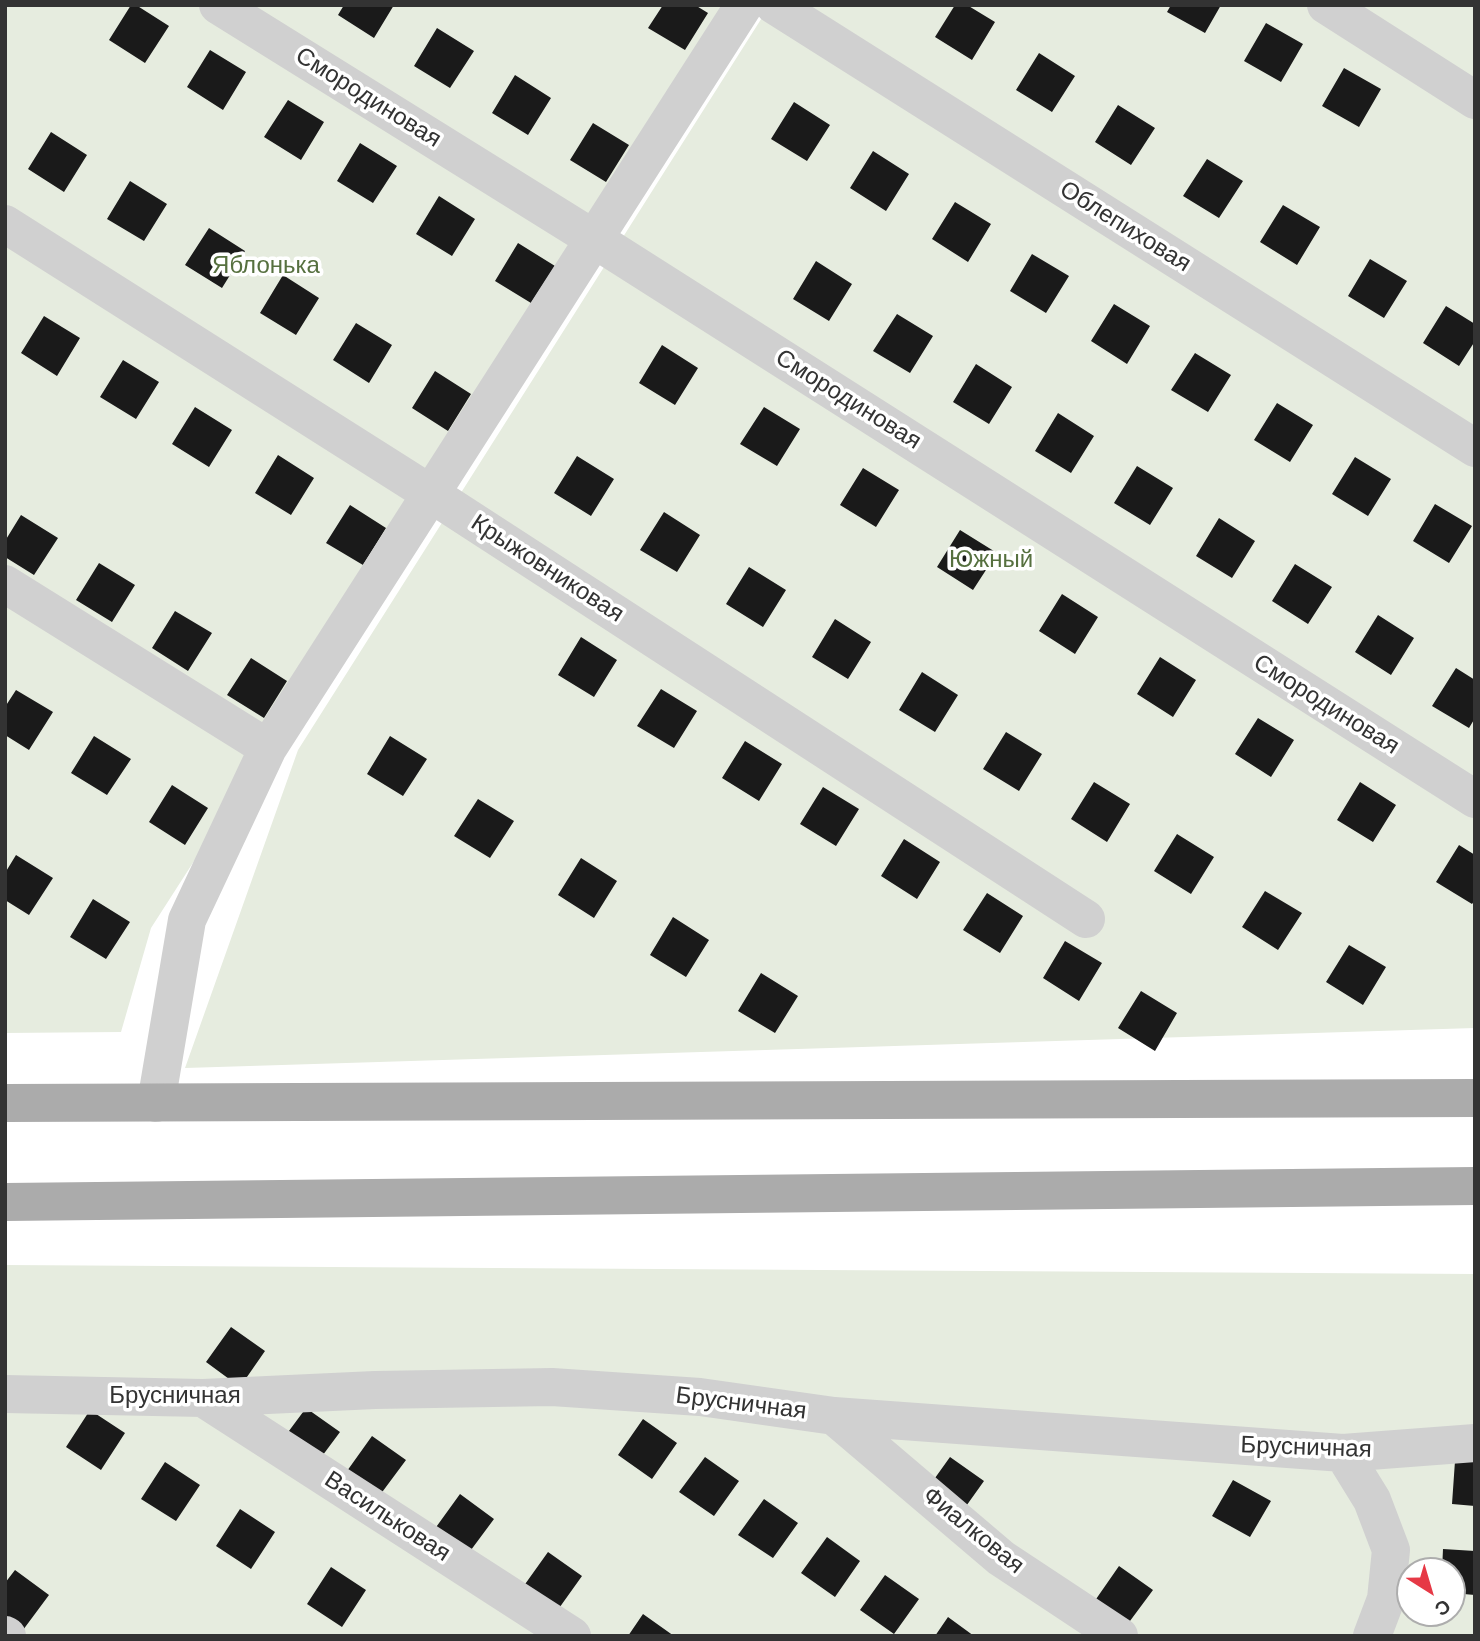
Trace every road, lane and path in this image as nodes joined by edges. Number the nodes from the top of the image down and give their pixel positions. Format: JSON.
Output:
{"nodes":[{"id":1,"x":218,"y":5,"type":"edge"},
{"id":2,"x":744,"y":5,"type":"edge"},
{"id":3,"x":774,"y":5,"type":"edge"},
{"id":4,"x":1326,"y":5,"type":"edge"},
{"id":5,"x":1475,"y":100,"type":"edge"},
{"id":6,"x":5,"y":224,"type":"edge"},
{"id":7,"x":594,"y":239,"type":"junction"},
{"id":8,"x":1475,"y":448,"type":"edge"},
{"id":9,"x":431,"y":494,"type":"junction"},
{"id":10,"x":5,"y":584,"type":"edge"},
{"id":11,"x":268,"y":748,"type":"junction"},
{"id":12,"x":1475,"y":799,"type":"edge"},
{"id":13,"x":1086,"y":919,"type":"dead end"},
{"id":14,"x":1475,"y":1098,"type":"edge"},
{"id":15,"x":5,"y":1102,"type":"edge"},
{"id":16,"x":156,"y":1103,"type":"junction"},
{"id":17,"x":1475,"y":1186,"type":"edge"},
{"id":18,"x":5,"y":1202,"type":"edge"},
{"id":19,"x":5,"y":1394,"type":"edge"},
{"id":20,"x":203,"y":1398,"type":"junction"},
{"id":21,"x":834,"y":1416,"type":"junction"},
{"id":22,"x":1475,"y":1443,"type":"edge"},
{"id":23,"x":1343,"y":1453,"type":"junction"},
{"id":24,"x":572,"y":1636,"type":"edge"},
{"id":25,"x":1119,"y":1636,"type":"edge"},
{"id":26,"x":1372,"y":1636,"type":"edge"}],
"edges":[{"from":1,"to":7,"type":"street","name":"Смородиновая"},
{"from":2,"to":7,"type":"street"},
{"from":3,"to":8,"type":"street","name":"Облепиховая"},
{"from":4,"to":5,"type":"street"},
{"from":6,"to":9,"type":"street","name":"Крыжовниковая"},
{"from":7,"to":9,"type":"street"},
{"from":7,"to":12,"type":"street","name":"Смородиновая"},
{"from":9,"to":11,"type":"street"},
{"from":9,"to":13,"type":"street","name":"Крыжовниковая"},
{"from":10,"to":11,"type":"street"},
{"from":11,"to":16,"type":"street"},
{"from":14,"to":16,"type":"main road"},
{"from":15,"to":16,"type":"main road"},
{"from":17,"to":18,"type":"main road"},
{"from":19,"to":20,"type":"street","name":"Брусничная"},
{"from":20,"to":21,"type":"street","name":"Брусничная"},
{"from":20,"to":24,"type":"street","name":"Васильковая"},
{"from":21,"to":23,"type":"street","name":"Брусничная"},
{"from":21,"to":25,"type":"street","name":"Фиалковая"},
{"from":22,"to":23,"type":"street","name":"Брусничная"},
{"from":23,"to":26,"type":"street"}]}
